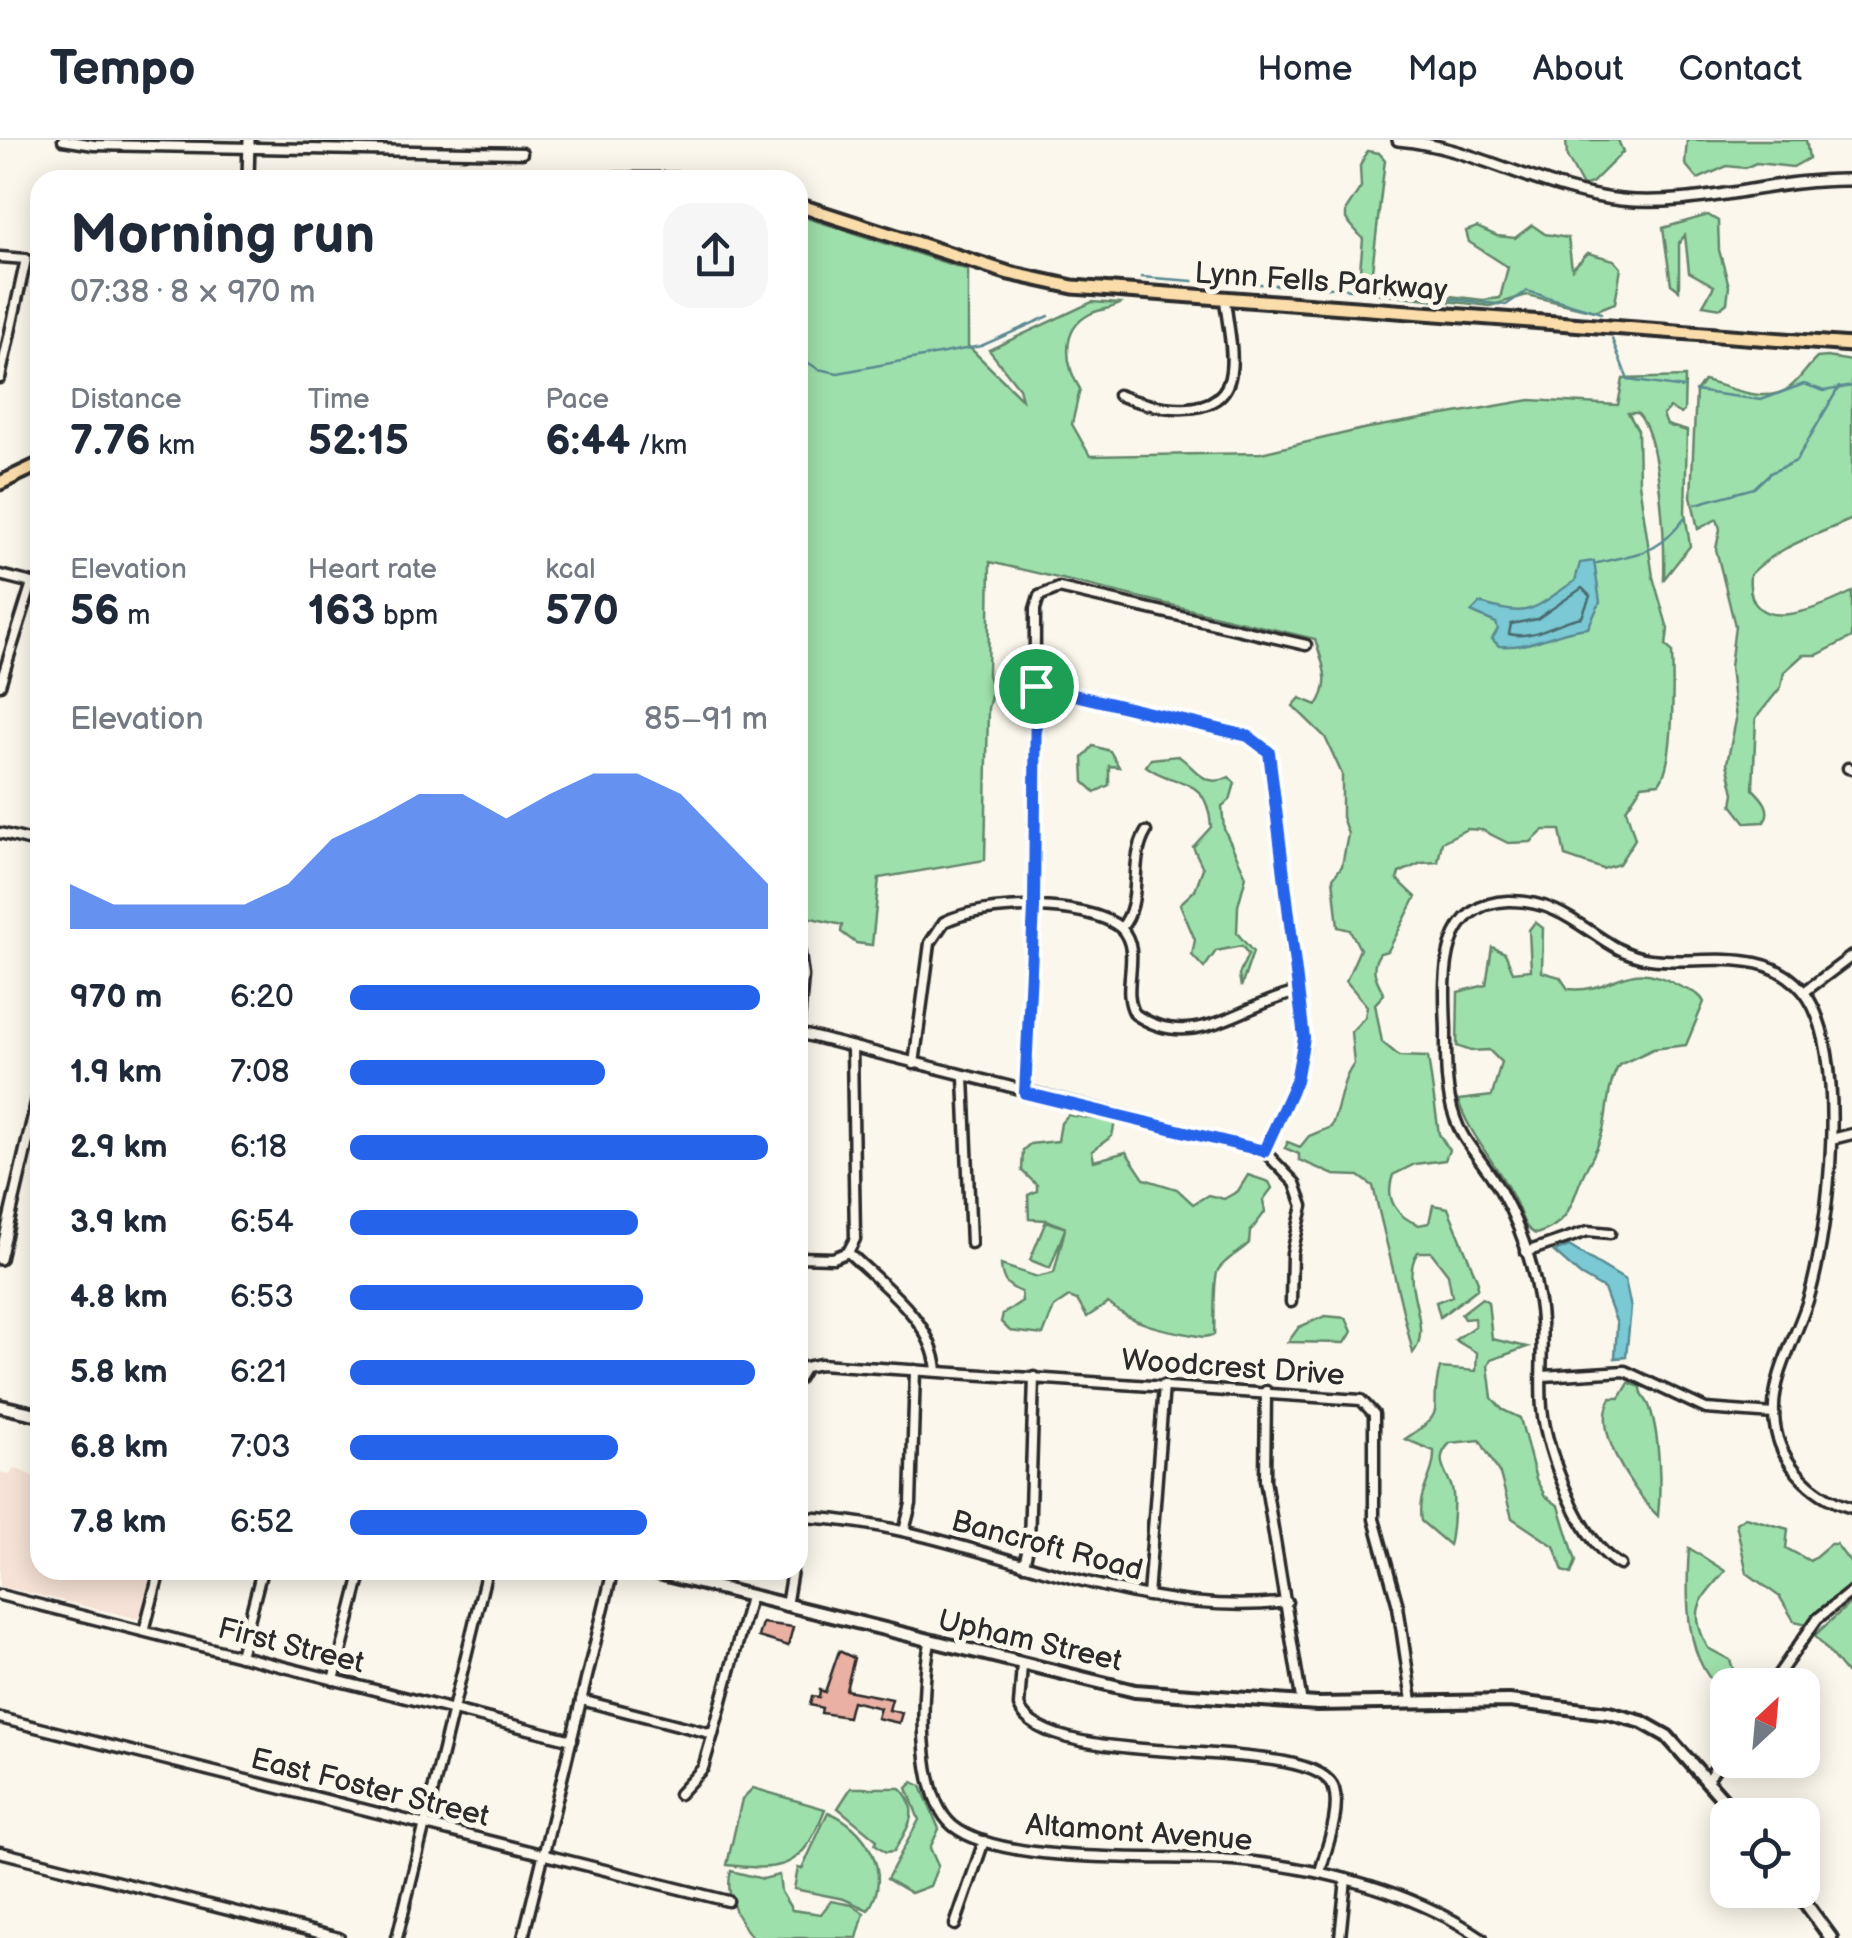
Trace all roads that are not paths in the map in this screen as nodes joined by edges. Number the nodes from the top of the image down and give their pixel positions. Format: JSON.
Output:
{"nodes":[{"id":1,"x":63,"y":140,"type":"edge"},
{"id":2,"x":1398,"y":140,"type":"edge"},
{"id":3,"x":249,"y":144,"type":"edge"},
{"id":4,"x":522,"y":153,"type":"dead end"},
{"id":5,"x":248,"y":170,"type":"edge"},
{"id":6,"x":1852,"y":180,"type":"edge"},
{"id":7,"x":808,"y":208,"type":"edge"},
{"id":8,"x":0,"y":257,"type":"edge"},
{"id":9,"x":26,"y":259,"type":"junction"},
{"id":10,"x":30,"y":259,"type":"edge"},
{"id":11,"x":1225,"y":300,"type":"junction"},
{"id":12,"x":1852,"y":345,"type":"edge"},
{"id":13,"x":0,"y":378,"type":"edge"},
{"id":14,"x":1118,"y":395,"type":"dead end"},
{"id":15,"x":30,"y":469,"type":"edge"},
{"id":16,"x":0,"y":483,"type":"edge"},
{"id":17,"x":0,"y":575,"type":"edge"},
{"id":18,"x":30,"y":582,"type":"edge"},
{"id":19,"x":30,"y":598,"type":"edge"},
{"id":20,"x":1306,"y":645,"type":"dead end"},
{"id":21,"x":4,"y":656,"type":"edge"},
{"id":22,"x":0,"y":685,"type":"edge"},
{"id":23,"x":1036,"y":686,"type":"junction"},
{"id":24,"x":1146,"y":832,"type":"dead end"},
{"id":25,"x":0,"y":833,"type":"edge"},
{"id":26,"x":30,"y":841,"type":"edge"},
{"id":27,"x":1034,"y":908,"type":"junction"},
{"id":28,"x":1121,"y":928,"type":"junction"},
{"id":29,"x":1852,"y":956,"type":"edge"},
{"id":30,"x":1298,"y":992,"type":"junction"},
{"id":31,"x":1804,"y":992,"type":"junction"},
{"id":32,"x":808,"y":1036,"type":"edge"},
{"id":33,"x":852,"y":1047,"type":"junction"},
{"id":34,"x":914,"y":1064,"type":"junction"},
{"id":35,"x":964,"y":1077,"type":"junction"},
{"id":36,"x":1025,"y":1093,"type":"junction"},
{"id":37,"x":30,"y":1130,"type":"edge"},
{"id":38,"x":1852,"y":1134,"type":"edge"},
{"id":39,"x":1832,"y":1138,"type":"junction"},
{"id":40,"x":1264,"y":1151,"type":"junction"},
{"id":41,"x":1610,"y":1233,"type":"dead end"},
{"id":42,"x":971,"y":1242,"type":"dead end"},
{"id":43,"x":1,"y":1252,"type":"edge"},
{"id":44,"x":848,"y":1252,"type":"junction"},
{"id":45,"x":1526,"y":1252,"type":"junction"},
{"id":46,"x":808,"y":1258,"type":"edge"},
{"id":47,"x":1291,"y":1302,"type":"dead end"},
{"id":48,"x":808,"y":1367,"type":"edge"},
{"id":49,"x":915,"y":1370,"type":"junction"},
{"id":50,"x":936,"y":1371,"type":"junction"},
{"id":51,"x":1543,"y":1376,"type":"junction"},
{"id":52,"x":1034,"y":1377,"type":"junction"},
{"id":53,"x":1164,"y":1385,"type":"junction"},
{"id":54,"x":1266,"y":1391,"type":"junction"},
{"id":55,"x":0,"y":1406,"type":"edge"},
{"id":56,"x":30,"y":1413,"type":"edge"},
{"id":57,"x":1774,"y":1414,"type":"junction"},
{"id":58,"x":1852,"y":1508,"type":"edge"},
{"id":59,"x":808,"y":1518,"type":"edge"},
{"id":60,"x":904,"y":1531,"type":"junction"},
{"id":61,"x":1024,"y":1565,"type":"junction"},
{"id":62,"x":1620,"y":1565,"type":"dead end"},
{"id":63,"x":157,"y":1580,"type":"edge"},
{"id":64,"x":259,"y":1580,"type":"edge"},
{"id":65,"x":359,"y":1580,"type":"edge"},
{"id":66,"x":485,"y":1580,"type":"edge"},
{"id":67,"x":611,"y":1580,"type":"edge"},
{"id":68,"x":693,"y":1580,"type":"edge"},
{"id":69,"x":790,"y":1580,"type":"edge"},
{"id":70,"x":1852,"y":1592,"type":"edge"},
{"id":71,"x":0,"y":1595,"type":"edge"},
{"id":72,"x":1148,"y":1596,"type":"junction"},
{"id":73,"x":750,"y":1597,"type":"junction"},
{"id":74,"x":1287,"y":1602,"type":"junction"},
{"id":75,"x":786,"y":1606,"type":"junction"},
{"id":76,"x":144,"y":1632,"type":"junction"},
{"id":77,"x":930,"y":1643,"type":"junction"},
{"id":78,"x":240,"y":1656,"type":"junction"},
{"id":79,"x":1022,"y":1665,"type":"junction"},
{"id":80,"x":1783,"y":1668,"type":"edge"},
{"id":81,"x":334,"y":1680,"type":"junction"},
{"id":82,"x":582,"y":1700,"type":"junction"},
{"id":83,"x":1412,"y":1701,"type":"junction"},
{"id":84,"x":1302,"y":1704,"type":"junction"},
{"id":85,"x":454,"y":1710,"type":"junction"},
{"id":86,"x":0,"y":1718,"type":"edge"},
{"id":87,"x":714,"y":1734,"type":"junction"},
{"id":88,"x":572,"y":1740,"type":"junction"},
{"id":89,"x":1710,"y":1777,"type":"edge"},
{"id":90,"x":1708,"y":1780,"type":"junction"},
{"id":91,"x":679,"y":1794,"type":"dead end"},
{"id":92,"x":1723,"y":1798,"type":"edge"},
{"id":93,"x":425,"y":1825,"type":"junction"},
{"id":94,"x":984,"y":1841,"type":"junction"},
{"id":95,"x":0,"y":1852,"type":"edge"},
{"id":96,"x":544,"y":1855,"type":"junction"},
{"id":97,"x":1320,"y":1872,"type":"junction"},
{"id":98,"x":1346,"y":1879,"type":"junction"},
{"id":99,"x":728,"y":1901,"type":"dead end"},
{"id":100,"x":1809,"y":1908,"type":"edge"},
{"id":101,"x":956,"y":1925,"type":"dead end"},
{"id":102,"x":339,"y":1938,"type":"edge"},
{"id":103,"x":397,"y":1938,"type":"edge"},
{"id":104,"x":523,"y":1938,"type":"edge"},
{"id":105,"x":1340,"y":1938,"type":"edge"},
{"id":106,"x":1482,"y":1938,"type":"edge"},
{"id":107,"x":1831,"y":1938,"type":"edge"}],
"edges":[{"from":1,"to":3,"type":"street"},
{"from":2,"to":6,"type":"street"},
{"from":3,"to":4,"type":"street"},
{"from":3,"to":5,"type":"street"},
{"from":7,"to":11,"type":"main road","name":"Lynn Fells Parkway"},
{"from":8,"to":9,"type":"street"},
{"from":9,"to":10,"type":"street"},
{"from":9,"to":13,"type":"street"},
{"from":11,"to":12,"type":"main road","name":"Lynn Fells Parkway"},
{"from":11,"to":14,"type":"street"},
{"from":15,"to":16,"type":"main road"},
{"from":17,"to":18,"type":"street"},
{"from":19,"to":21,"type":"street"},
{"from":20,"to":23,"type":"street"},
{"from":21,"to":22,"type":"street"},
{"from":23,"to":27,"type":"street"},
{"from":23,"to":30,"type":"street"},
{"from":24,"to":28,"type":"street"},
{"from":25,"to":26,"type":"street"},
{"from":27,"to":28,"type":"street"},
{"from":27,"to":34,"type":"street"},
{"from":27,"to":36,"type":"street"},
{"from":28,"to":30,"type":"street"},
{"from":29,"to":31,"type":"street"},
{"from":30,"to":40,"type":"street"},
{"from":31,"to":39,"type":"street"},
{"from":31,"to":45,"type":"street"},
{"from":32,"to":33,"type":"street"},
{"from":33,"to":34,"type":"street"},
{"from":33,"to":44,"type":"street"},
{"from":34,"to":35,"type":"street"},
{"from":35,"to":36,"type":"street"},
{"from":35,"to":42,"type":"street"},
{"from":36,"to":40,"type":"street"},
{"from":37,"to":43,"type":"street"},
{"from":38,"to":39,"type":"street"},
{"from":39,"to":57,"type":"street"},
{"from":40,"to":47,"type":"street"},
{"from":41,"to":45,"type":"street"},
{"from":44,"to":46,"type":"street"},
{"from":44,"to":50,"type":"street"},
{"from":45,"to":51,"type":"street"},
{"from":48,"to":49,"type":"street","name":"Woodcrest Drive"},
{"from":49,"to":50,"type":"street","name":"Woodcrest Drive"},
{"from":49,"to":60,"type":"street"},
{"from":50,"to":52,"type":"street","name":"Woodcrest Drive"},
{"from":51,"to":57,"type":"street"},
{"from":51,"to":62,"type":"street"},
{"from":52,"to":53,"type":"street","name":"Woodcrest Drive"},
{"from":52,"to":61,"type":"street"},
{"from":53,"to":54,"type":"street","name":"Woodcrest Drive"},
{"from":53,"to":72,"type":"street"},
{"from":54,"to":74,"type":"street"},
{"from":54,"to":83,"type":"street","name":"Woodcrest Drive"},
{"from":55,"to":56,"type":"main road"},
{"from":57,"to":58,"type":"street"},
{"from":59,"to":60,"type":"street","name":"Bancroft Road"},
{"from":60,"to":61,"type":"street","name":"Bancroft Road"},
{"from":61,"to":72,"type":"street","name":"Bancroft Road"},
{"from":63,"to":76,"type":"street"},
{"from":64,"to":78,"type":"street"},
{"from":65,"to":81,"type":"street"},
{"from":66,"to":85,"type":"street"},
{"from":67,"to":82,"type":"street"},
{"from":68,"to":73,"type":"main road","name":"Upham Street"},
{"from":69,"to":75,"type":"street"},
{"from":70,"to":80,"type":"street"},
{"from":71,"to":76,"type":"street","name":"First Street"},
{"from":72,"to":74,"type":"street","name":"Bancroft Road"},
{"from":73,"to":75,"type":"main road","name":"Upham Street"},
{"from":73,"to":87,"type":"street"},
{"from":74,"to":84,"type":"street"},
{"from":75,"to":77,"type":"main road","name":"Upham Street"},
{"from":76,"to":78,"type":"street","name":"First Street"},
{"from":77,"to":79,"type":"main road","name":"Upham Street"},
{"from":77,"to":94,"type":"street","name":"Altamont Avenue"},
{"from":78,"to":81,"type":"street","name":"First Street"},
{"from":79,"to":84,"type":"main road","name":"Upham Street"},
{"from":79,"to":97,"type":"street"},
{"from":81,"to":85,"type":"street","name":"First Street"},
{"from":82,"to":87,"type":"street"},
{"from":82,"to":88,"type":"street"},
{"from":83,"to":84,"type":"main road","name":"Upham Street"},
{"from":83,"to":90,"type":"main road","name":"Upham Street"},
{"from":85,"to":88,"type":"street","name":"First Street"},
{"from":85,"to":93,"type":"street"},
{"from":86,"to":93,"type":"street","name":"East Foster Street"},
{"from":87,"to":91,"type":"street"},
{"from":88,"to":96,"type":"street"},
{"from":89,"to":90,"type":"street"},
{"from":90,"to":92,"type":"main road","name":"Upham Street"},
{"from":93,"to":96,"type":"street","name":"East Foster Street"},
{"from":93,"to":103,"type":"street"},
{"from":94,"to":97,"type":"street","name":"Altamont Avenue"},
{"from":94,"to":101,"type":"street"},
{"from":95,"to":102,"type":"street"},
{"from":96,"to":99,"type":"street","name":"East Foster Street"},
{"from":96,"to":104,"type":"street"},
{"from":97,"to":98,"type":"street","name":"Altamont Avenue"},
{"from":98,"to":105,"type":"street"},
{"from":98,"to":106,"type":"street","name":"Altamont Avenue"},
{"from":100,"to":107,"type":"main road"}]}
